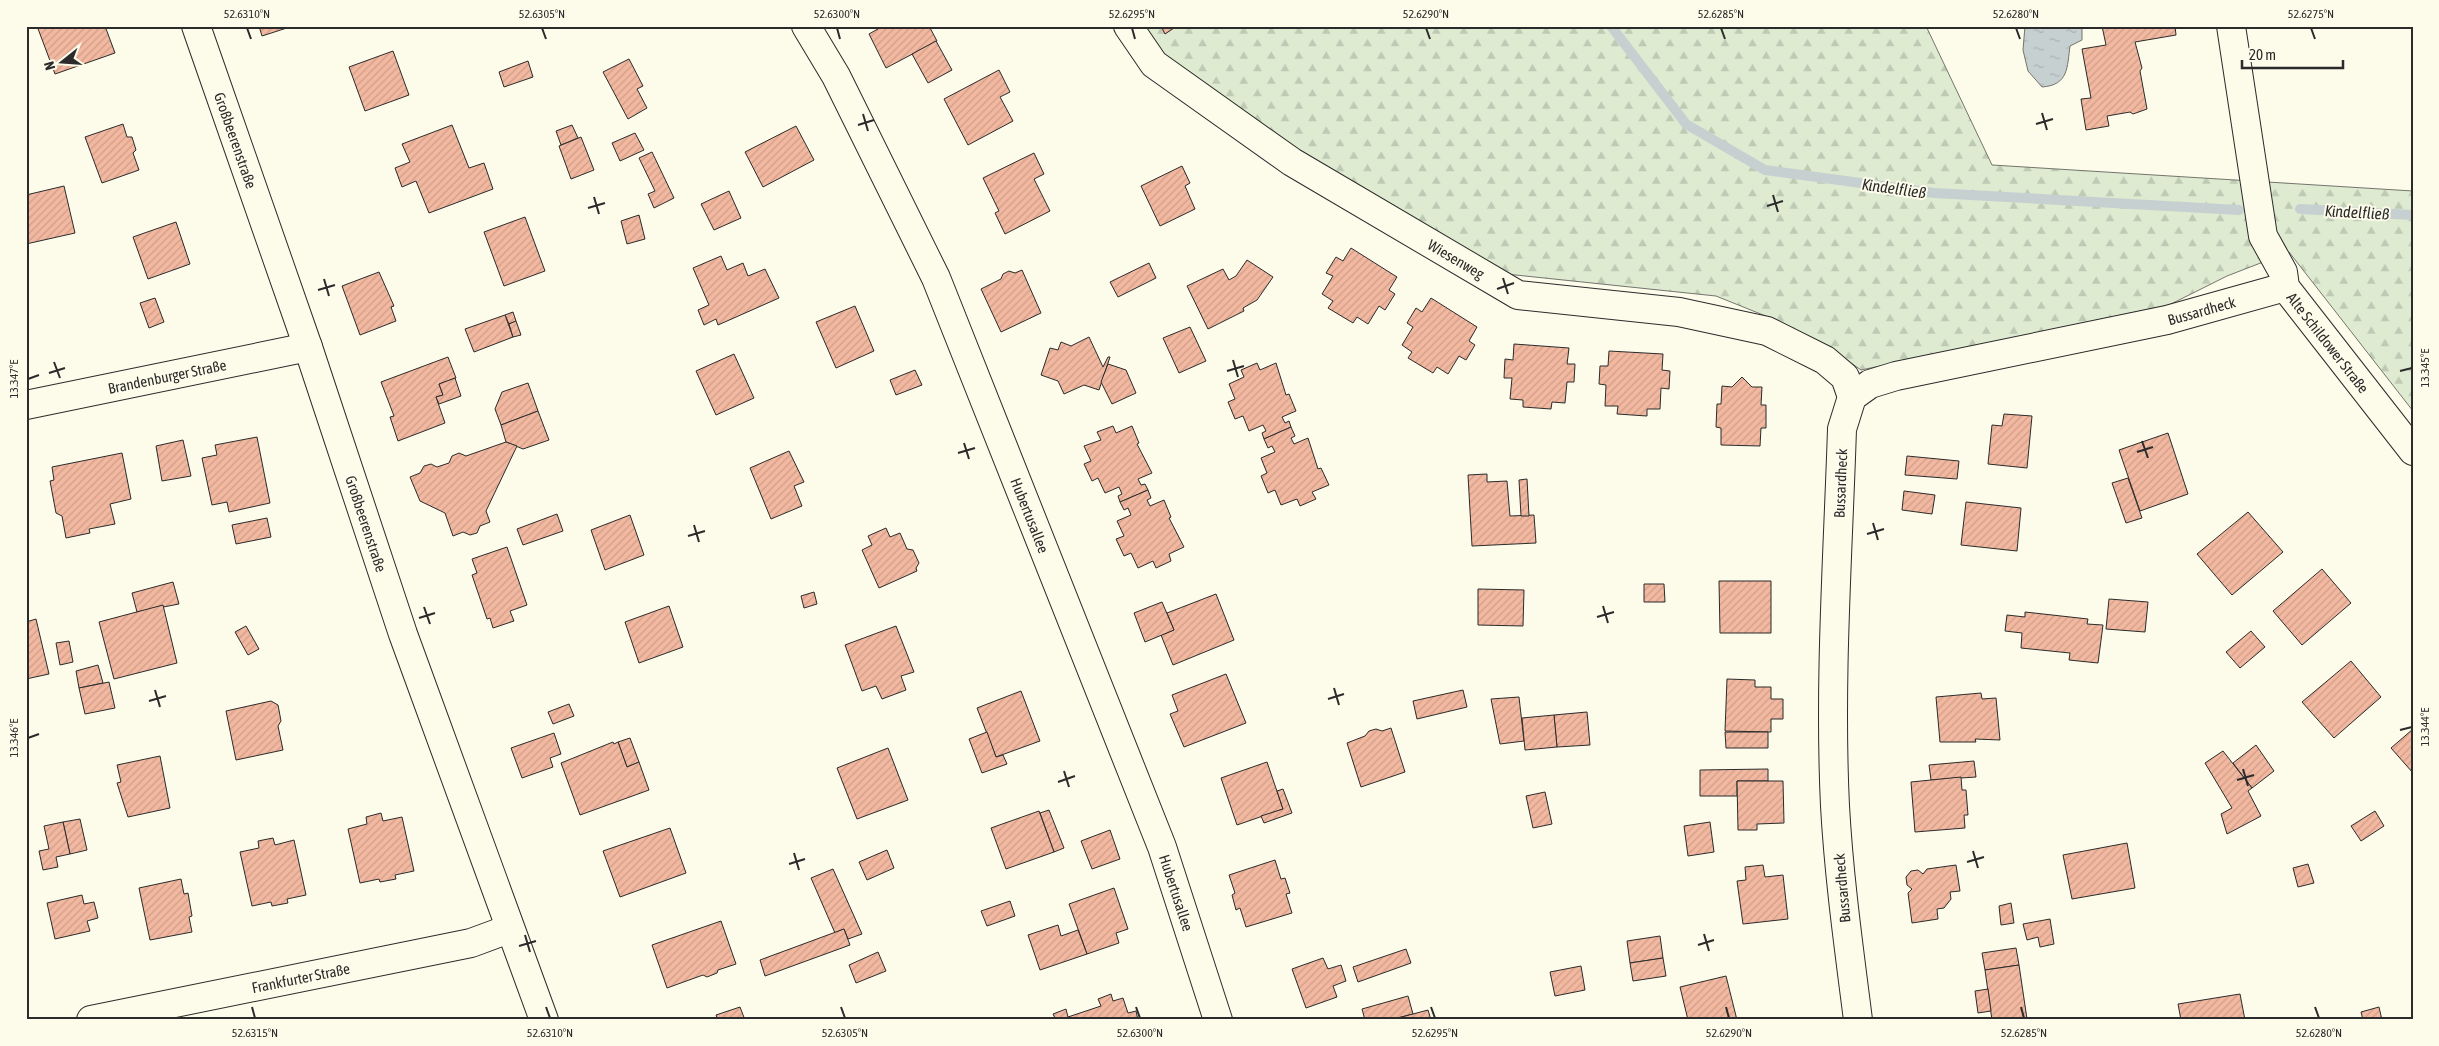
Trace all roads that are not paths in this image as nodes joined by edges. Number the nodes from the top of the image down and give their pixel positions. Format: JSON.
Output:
{"nodes":[{"id":1,"x":196,"y":26,"type":"edge"},
{"id":2,"x":806,"y":26,"type":"edge"},
{"id":3,"x":1128,"y":26,"type":"edge"},
{"id":4,"x":2230,"y":26,"type":"edge"},
{"id":5,"x":2285,"y":287,"type":"junction"},
{"id":6,"x":308,"y":347,"type":"junction"},
{"id":7,"x":1852,"y":397,"type":"junction"},
{"id":8,"x":26,"y":405,"type":"edge"},
{"id":9,"x":2413,"y":452,"type":"edge"},
{"id":10,"x":509,"y":929,"type":"junction"},
{"id":11,"x":91,"y":1020,"type":"edge"},
{"id":12,"x":544,"y":1020,"type":"edge"},
{"id":13,"x":1218,"y":1020,"type":"edge"},
{"id":14,"x":1858,"y":1020,"type":"edge"}],
"edges":[{"from":1,"to":6,"type":"street","name":"Großbeerenstraße"},
{"from":2,"to":13,"type":"street","name":"Hubertusallee"},
{"from":3,"to":7,"type":"street","name":"Wiesenweg"},
{"from":4,"to":5,"type":"street","name":"Alte Schildower Straße"},
{"from":5,"to":7,"type":"street","name":"Bussardheck"},
{"from":5,"to":9,"type":"street","name":"Alte Schildower Straße"},
{"from":6,"to":8,"type":"street","name":"Brandenburger Straße"},
{"from":6,"to":10,"type":"street","name":"Großbeerenstraße"},
{"from":7,"to":14,"type":"street","name":"Bussardheck"},
{"from":10,"to":11,"type":"street","name":"Frankfurter Straße"},
{"from":10,"to":12,"type":"street","name":"Großbeerenstraße"}]}
